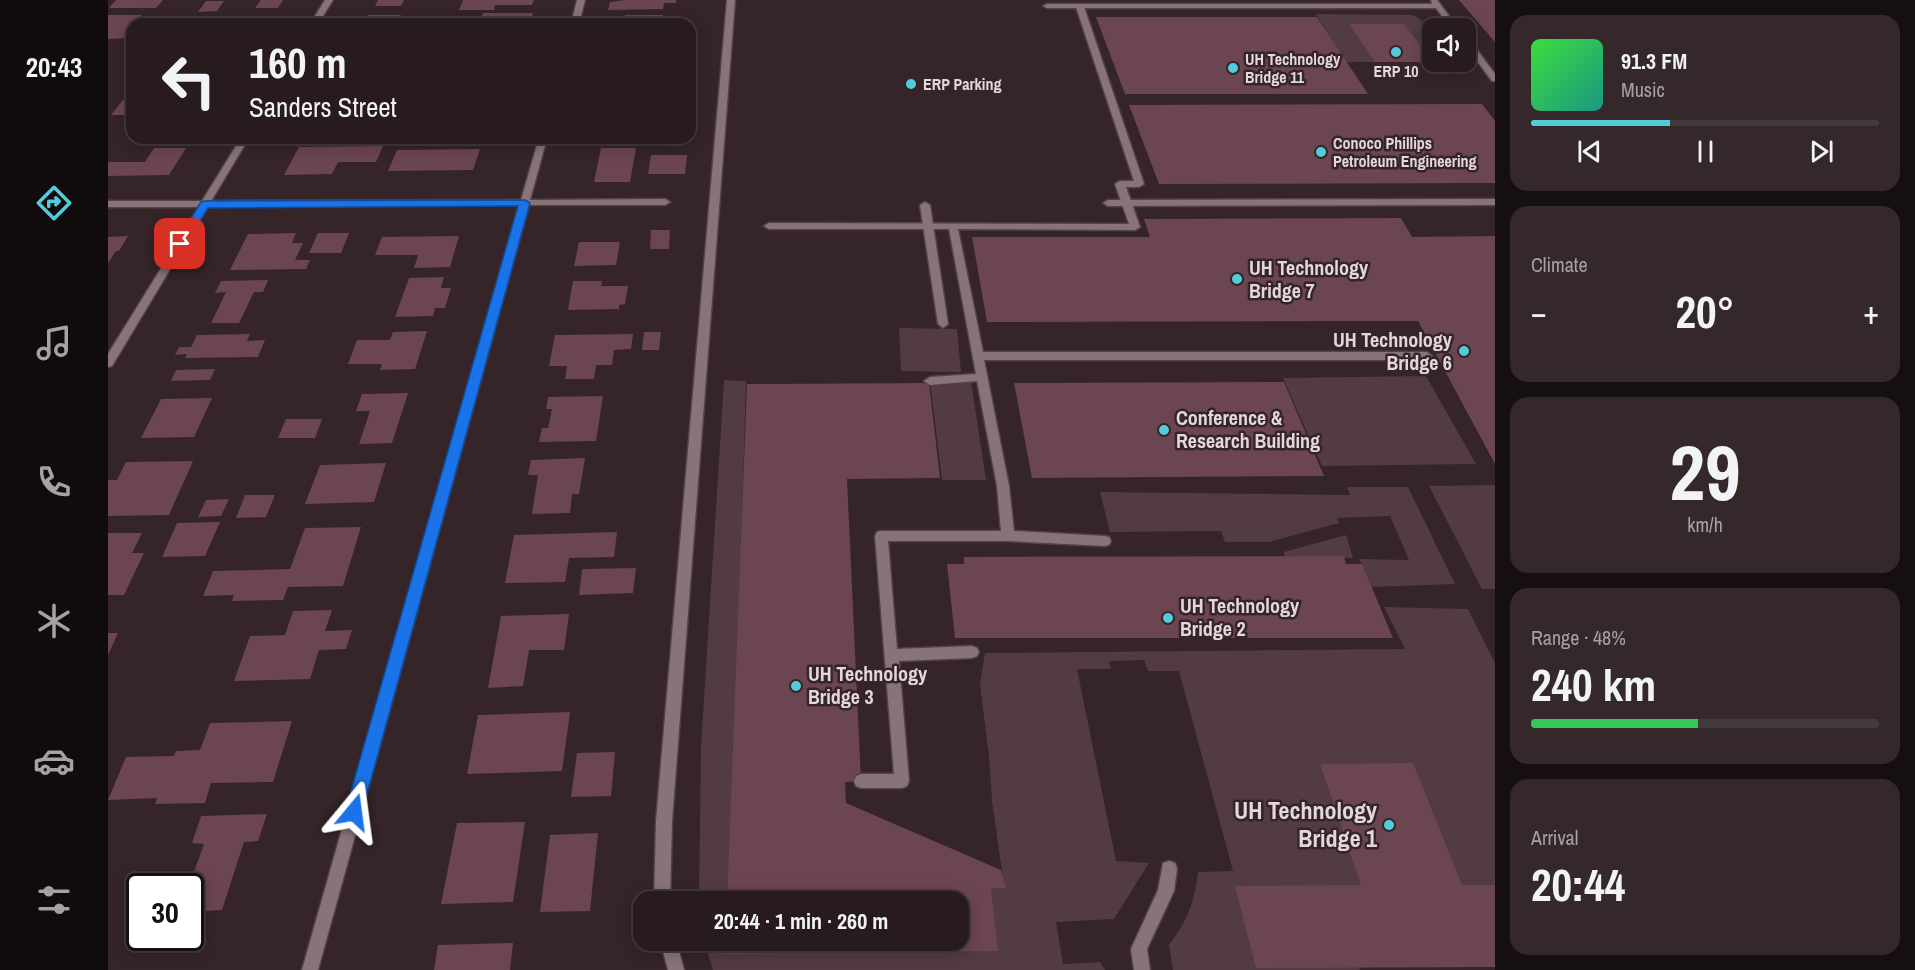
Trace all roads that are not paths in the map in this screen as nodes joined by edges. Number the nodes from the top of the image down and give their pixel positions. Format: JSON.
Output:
{"nodes":[{"id":1,"x":329,"y":0,"type":"edge"},
{"id":2,"x":581,"y":0,"type":"edge"},
{"id":3,"x":731,"y":0,"type":"edge"},
{"id":4,"x":1435,"y":3,"type":"edge"},
{"id":5,"x":1047,"y":6,"type":"dead end"},
{"id":6,"x":1080,"y":7,"type":"junction"},
{"id":7,"x":318,"y":18,"type":"edge"},
{"id":8,"x":576,"y":18,"type":"edge"},
{"id":9,"x":1447,"y":18,"type":"edge"},
{"id":10,"x":1476,"y":54,"type":"edge"},
{"id":11,"x":1495,"y":79,"type":"edge"},
{"id":12,"x":241,"y":144,"type":"edge"},
{"id":13,"x":541,"y":144,"type":"edge"},
{"id":14,"x":665,"y":202,"type":"dead end"},
{"id":15,"x":1495,"y":202,"type":"edge"},
{"id":16,"x":525,"y":203,"type":"junction"},
{"id":17,"x":1108,"y":203,"type":"dead end"},
{"id":18,"x":1127,"y":203,"type":"junction"},
{"id":19,"x":108,"y":204,"type":"edge"},
{"id":20,"x":205,"y":204,"type":"junction"},
{"id":21,"x":925,"y":205,"type":"dead end"},
{"id":22,"x":769,"y":226,"type":"dead end"},
{"id":23,"x":928,"y":226,"type":"junction"},
{"id":24,"x":953,"y":226,"type":"junction"},
{"id":25,"x":943,"y":324,"type":"dead end"},
{"id":26,"x":979,"y":356,"type":"junction"},
{"id":27,"x":1426,"y":356,"type":"dead end"},
{"id":28,"x":108,"y":363,"type":"edge"},
{"id":29,"x":982,"y":377,"type":"junction"},
{"id":30,"x":930,"y":381,"type":"dead end"},
{"id":31,"x":1008,"y":536,"type":"junction"},
{"id":32,"x":1105,"y":541,"type":"dead end"},
{"id":33,"x":972,"y":652,"type":"dead end"},
{"id":34,"x":891,"y":655,"type":"junction"},
{"id":35,"x":861,"y":782,"type":"dead end"},
{"id":36,"x":1169,"y":869,"type":"dead end"},
{"id":37,"x":662,"y":891,"type":"edge"},
{"id":38,"x":671,"y":951,"type":"edge"},
{"id":39,"x":309,"y":970,"type":"edge"},
{"id":40,"x":676,"y":970,"type":"edge"},
{"id":41,"x":1142,"y":970,"type":"edge"}],
"edges":[{"from":1,"to":7,"type":"street"},
{"from":2,"to":8,"type":"street"},
{"from":3,"to":37,"type":"street"},
{"from":4,"to":6,"type":"street"},
{"from":4,"to":9,"type":"street"},
{"from":5,"to":6,"type":"street"},
{"from":6,"to":18,"type":"street"},
{"from":10,"to":11,"type":"street"},
{"from":12,"to":20,"type":"street"},
{"from":13,"to":16,"type":"street"},
{"from":14,"to":16,"type":"street"},
{"from":15,"to":18,"type":"street"},
{"from":16,"to":20,"type":"street"},
{"from":16,"to":39,"type":"street"},
{"from":17,"to":18,"type":"street"},
{"from":18,"to":24,"type":"street"},
{"from":19,"to":20,"type":"street"},
{"from":20,"to":28,"type":"street"},
{"from":21,"to":23,"type":"street"},
{"from":22,"to":23,"type":"street"},
{"from":23,"to":24,"type":"street"},
{"from":23,"to":25,"type":"street"},
{"from":24,"to":26,"type":"street"},
{"from":26,"to":27,"type":"street"},
{"from":26,"to":29,"type":"street"},
{"from":29,"to":30,"type":"street"},
{"from":29,"to":31,"type":"street"},
{"from":31,"to":32,"type":"street"},
{"from":31,"to":34,"type":"street"},
{"from":33,"to":34,"type":"street"},
{"from":34,"to":35,"type":"street"},
{"from":36,"to":41,"type":"street"},
{"from":38,"to":40,"type":"street"}]}
